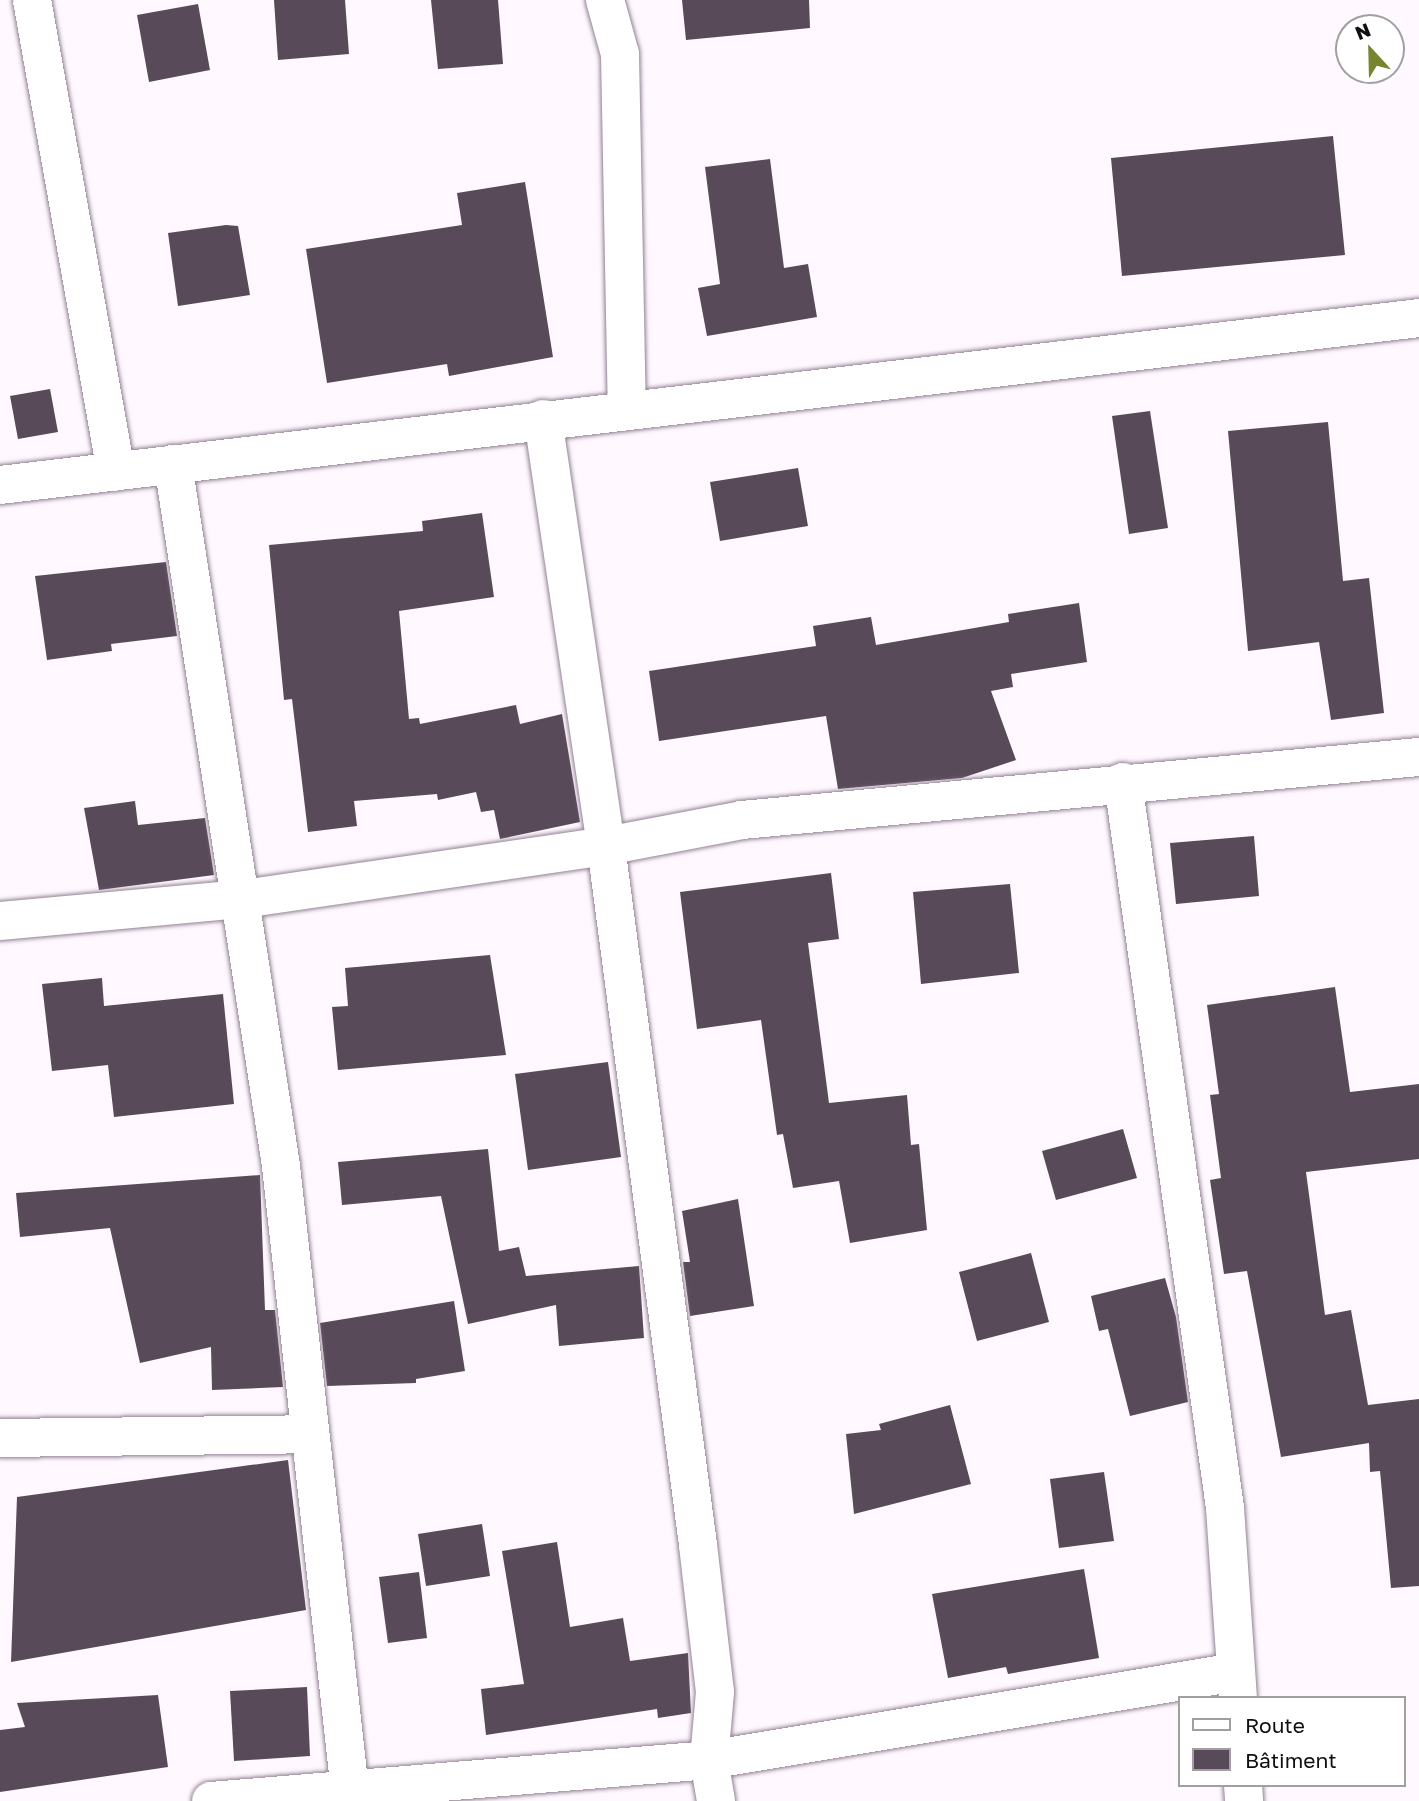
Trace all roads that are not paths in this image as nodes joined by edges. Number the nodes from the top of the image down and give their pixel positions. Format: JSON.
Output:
{"nodes":[{"id":1,"x":33,"y":0,"type":"edge"},
{"id":2,"x":605,"y":0,"type":"edge"},
{"id":3,"x":1419,"y":318,"type":"edge"},
{"id":4,"x":627,"y":409,"type":"junction"},
{"id":5,"x":543,"y":419,"type":"junction"},
{"id":6,"x":173,"y":464,"type":"junction"},
{"id":7,"x":116,"y":472,"type":"junction"},
{"id":8,"x":0,"y":485,"type":"edge"},
{"id":9,"x":1419,"y":757,"type":"edge"},
{"id":10,"x":1123,"y":782,"type":"junction"},
{"id":11,"x":606,"y":846,"type":"junction"},
{"id":12,"x":243,"y":900,"type":"junction"},
{"id":13,"x":0,"y":920,"type":"edge"},
{"id":14,"x":310,"y":1434,"type":"junction"},
{"id":15,"x":0,"y":1438,"type":"edge"},
{"id":16,"x":1237,"y":1685,"type":"edge"},
{"id":17,"x":709,"y":1760,"type":"junction"},
{"id":18,"x":350,"y":1794,"type":"edge"},
{"id":19,"x":211,"y":1801,"type":"edge"},
{"id":20,"x":716,"y":1801,"type":"edge"}],
"edges":[{"from":1,"to":7,"type":"street"},
{"from":2,"to":4,"type":"street"},
{"from":3,"to":4,"type":"street"},
{"from":4,"to":5,"type":"street"},
{"from":5,"to":6,"type":"street"},
{"from":5,"to":11,"type":"street"},
{"from":6,"to":7,"type":"street"},
{"from":6,"to":12,"type":"street"},
{"from":7,"to":8,"type":"street"},
{"from":9,"to":10,"type":"street"},
{"from":10,"to":11,"type":"street"},
{"from":10,"to":16,"type":"street"},
{"from":11,"to":12,"type":"street"},
{"from":11,"to":17,"type":"street"},
{"from":12,"to":13,"type":"street"},
{"from":12,"to":14,"type":"street"},
{"from":14,"to":15,"type":"street"},
{"from":14,"to":18,"type":"street"},
{"from":16,"to":17,"type":"street"},
{"from":17,"to":18,"type":"street"},
{"from":17,"to":20,"type":"street"},
{"from":18,"to":19,"type":"street"}]}
